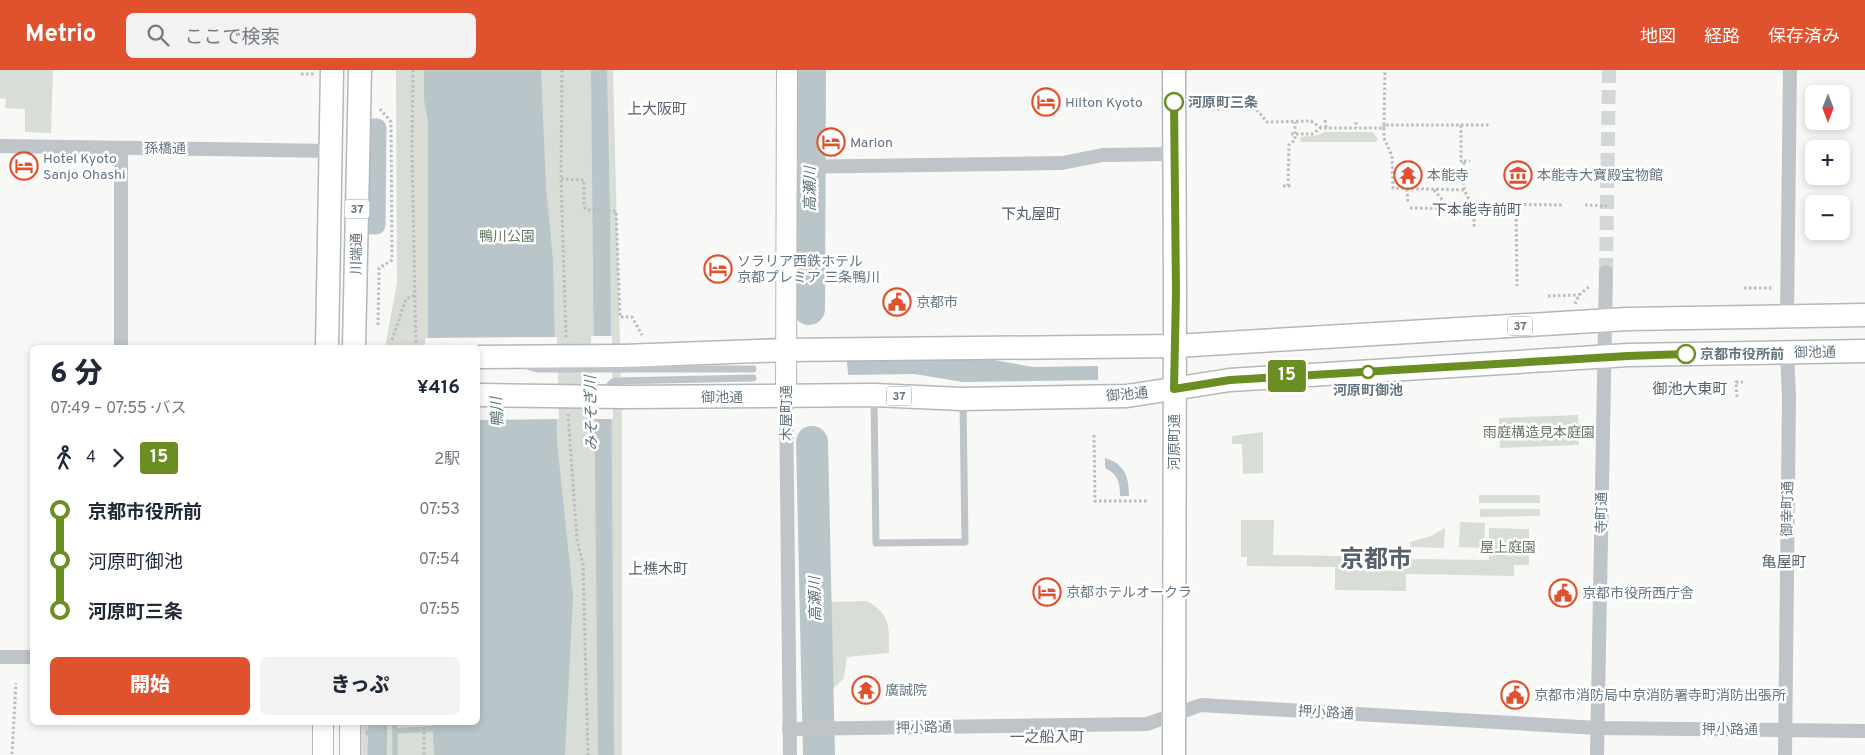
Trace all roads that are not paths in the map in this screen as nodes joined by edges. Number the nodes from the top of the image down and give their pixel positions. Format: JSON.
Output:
{"nodes":[{"id":1,"x":360,"y":70,"type":"edge"},
{"id":2,"x":787,"y":70,"type":"edge"},
{"id":3,"x":1174,"y":70,"type":"edge"},
{"id":4,"x":1790,"y":70,"type":"edge"},
{"id":5,"x":323,"y":72,"type":"edge"},
{"id":6,"x":0,"y":146,"type":"edge"},
{"id":7,"x":121,"y":148,"type":"junction"},
{"id":8,"x":331,"y":151,"type":"junction"},
{"id":9,"x":1174,"y":154,"type":"junction"},
{"id":10,"x":794,"y":167,"type":"junction"},
{"id":11,"x":1606,"y":272,"type":"tunnel mouth"},
{"id":12,"x":1865,"y":315,"type":"edge"},
{"id":13,"x":1787,"y":316,"type":"junction"},
{"id":14,"x":1605,"y":320,"type":"junction"},
{"id":15,"x":121,"y":345,"type":"edge"},
{"id":16,"x":327,"y":345,"type":"edge"},
{"id":17,"x":354,"y":345,"type":"edge"},
{"id":18,"x":1175,"y":346,"type":"junction"},
{"id":19,"x":786,"y":350,"type":"junction"},
{"id":20,"x":1865,"y":351,"type":"edge"},
{"id":21,"x":1787,"y":352,"type":"junction"},
{"id":22,"x":487,"y":357,"type":"edge"},
{"id":23,"x":1604,"y":357,"type":"junction"},
{"id":24,"x":624,"y":362,"type":"junction"},
{"id":25,"x":753,"y":369,"type":"dead end"},
{"id":26,"x":753,"y":378,"type":"dead end"},
{"id":27,"x":1174,"y":389,"type":"junction"},
{"id":28,"x":618,"y":392,"type":"junction"},
{"id":29,"x":480,"y":395,"type":"edge"},
{"id":30,"x":786,"y":396,"type":"junction"},
{"id":31,"x":874,"y":396,"type":"junction"},
{"id":32,"x":962,"y":399,"type":"junction"},
{"id":33,"x":0,"y":657,"type":"edge"},
{"id":34,"x":30,"y":658,"type":"edge"},
{"id":35,"x":1174,"y":715,"type":"junction"},
{"id":36,"x":323,"y":725,"type":"edge"},
{"id":37,"x":350,"y":725,"type":"edge"},
{"id":38,"x":1598,"y":728,"type":"junction"},
{"id":39,"x":789,"y":729,"type":"junction"},
{"id":40,"x":1785,"y":729,"type":"junction"},
{"id":41,"x":1865,"y":731,"type":"edge"},
{"id":42,"x":323,"y":755,"type":"edge"},
{"id":43,"x":350,"y":755,"type":"edge"},
{"id":44,"x":790,"y":755,"type":"edge"},
{"id":45,"x":1174,"y":755,"type":"edge"},
{"id":46,"x":1597,"y":755,"type":"edge"},
{"id":47,"x":1785,"y":755,"type":"edge"}],
"edges":[{"from":1,"to":17,"type":"main road","name":"川端通","number":"37"},
{"from":2,"to":10,"type":"street","name":"木屋町通"},
{"from":3,"to":9,"type":"main road","name":"河原町通"},
{"from":4,"to":13,"type":"street"},
{"from":5,"to":8,"type":"main road","name":"川端通","number":"37"},
{"from":6,"to":7,"type":"street","name":"孫橋通"},
{"from":7,"to":8,"type":"street","name":"孫橋通"},
{"from":7,"to":15,"type":"street"},
{"from":8,"to":16,"type":"main road","name":"川端通","number":"37"},
{"from":9,"to":10,"type":"street"},
{"from":9,"to":18,"type":"main road","name":"河原町通"},
{"from":10,"to":19,"type":"street","name":"木屋町通"},
{"from":11,"to":14,"type":"street","name":"寺町通"},
{"from":12,"to":13,"type":"main road","number":"37"},
{"from":13,"to":14,"type":"main road","number":"37"},
{"from":14,"to":18,"type":"main road","number":"37"},
{"from":14,"to":23,"type":"street","name":"寺町通"},
{"from":18,"to":19,"type":"main road","number":"37"},
{"from":18,"to":27,"type":"main road","name":"河原町通"},
{"from":19,"to":24,"type":"main road","number":"37"},
{"from":19,"to":30,"type":"street","name":"木屋町通"},
{"from":20,"to":21,"type":"main road","name":"御池通","number":"37"},
{"from":21,"to":23,"type":"main road","name":"御池通","number":"37"},
{"from":21,"to":40,"type":"street","name":"御幸町通"},
{"from":22,"to":24,"type":"main road","number":"37","bridge":true},
{"from":23,"to":27,"type":"main road","name":"御池通","number":"37"},
{"from":23,"to":38,"type":"street","name":"寺町通"},
{"from":24,"to":25,"type":"lane"},
{"from":26,"to":28,"type":"lane"},
{"from":27,"to":32,"type":"main road","name":"御池通","number":"37"},
{"from":27,"to":35,"type":"main road","name":"河原町通"},
{"from":28,"to":29,"type":"main road","name":"御池通","number":"37","bridge":true},
{"from":28,"to":30,"type":"main road","name":"御池通","number":"37"},
{"from":30,"to":31,"type":"main road","name":"御池通","number":"37"},
{"from":30,"to":39,"type":"street","name":"木屋町通"},
{"from":31,"to":32,"type":"main road","name":"御池通","number":"37"},
{"from":31,"to":32,"type":"lane"},
{"from":33,"to":34,"type":"street"},
{"from":35,"to":38,"type":"street","name":"押小路通"},
{"from":35,"to":39,"type":"street","name":"押小路通"},
{"from":35,"to":45,"type":"main road","name":"河原町通"},
{"from":36,"to":42,"type":"street"},
{"from":37,"to":43,"type":"street"},
{"from":38,"to":40,"type":"street","name":"押小路通"},
{"from":38,"to":46,"type":"street","name":"寺町通"},
{"from":39,"to":44,"type":"street","name":"木屋町通"},
{"from":40,"to":41,"type":"street","name":"押小路通"},
{"from":40,"to":47,"type":"street","name":"御幸町通"}]}
